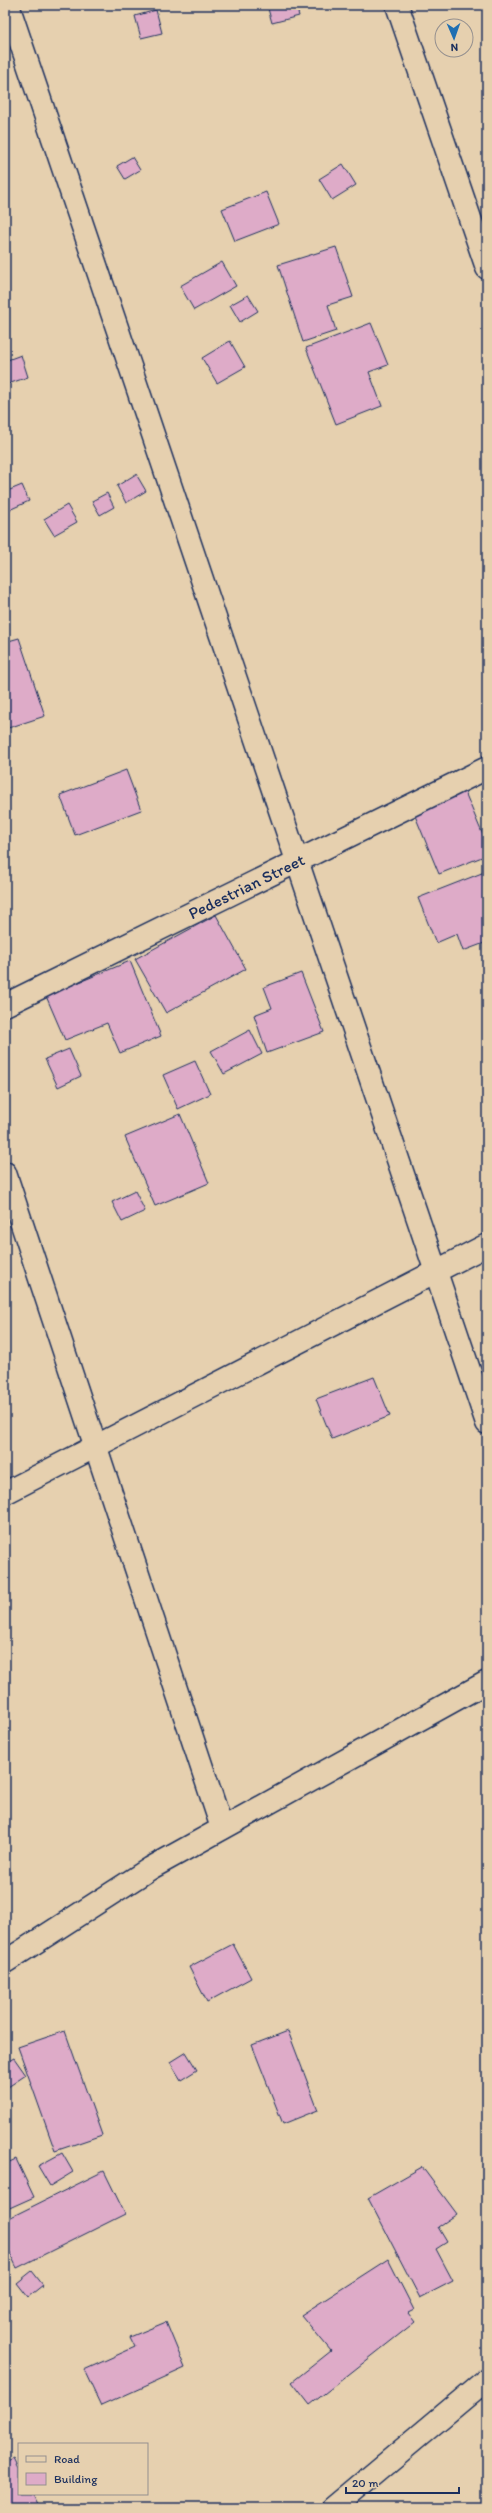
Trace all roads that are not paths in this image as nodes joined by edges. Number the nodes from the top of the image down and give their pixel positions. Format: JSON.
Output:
{"nodes":[{"id":1,"x":8,"y":5,"type":"edge"},
{"id":2,"x":397,"y":5,"type":"edge"},
{"id":3,"x":487,"y":268,"type":"edge"},
{"id":4,"x":487,"y":768,"type":"edge"},
{"id":5,"x":297,"y":861,"type":"junction"},
{"id":6,"x":5,"y":1005,"type":"edge"},
{"id":7,"x":5,"y":1173,"type":"edge"},
{"id":8,"x":487,"y":1245,"type":"edge"},
{"id":9,"x":436,"y":1272,"type":"junction"},
{"id":10,"x":487,"y":1423,"type":"edge"},
{"id":11,"x":95,"y":1446,"type":"junction"},
{"id":12,"x":5,"y":1493,"type":"edge"},
{"id":13,"x":487,"y":1682,"type":"edge"},
{"id":14,"x":222,"y":1828,"type":"junction"},
{"id":15,"x":5,"y":1962,"type":"edge"},
{"id":16,"x":487,"y":2379,"type":"edge"},
{"id":17,"x":332,"y":2508,"type":"edge"}],
"edges":[{"from":1,"to":5,"type":"street"},
{"from":2,"to":3,"type":"street"},
{"from":4,"to":5,"type":"street","name":"Pedestrian Street"},
{"from":5,"to":6,"type":"street","name":"Pedestrian Street"},
{"from":5,"to":9,"type":"street"},
{"from":7,"to":11,"type":"street"},
{"from":8,"to":9,"type":"street"},
{"from":9,"to":10,"type":"street"},
{"from":9,"to":11,"type":"street"},
{"from":11,"to":12,"type":"street"},
{"from":11,"to":14,"type":"street"},
{"from":13,"to":14,"type":"street"},
{"from":14,"to":15,"type":"street"},
{"from":16,"to":17,"type":"street"}]}
